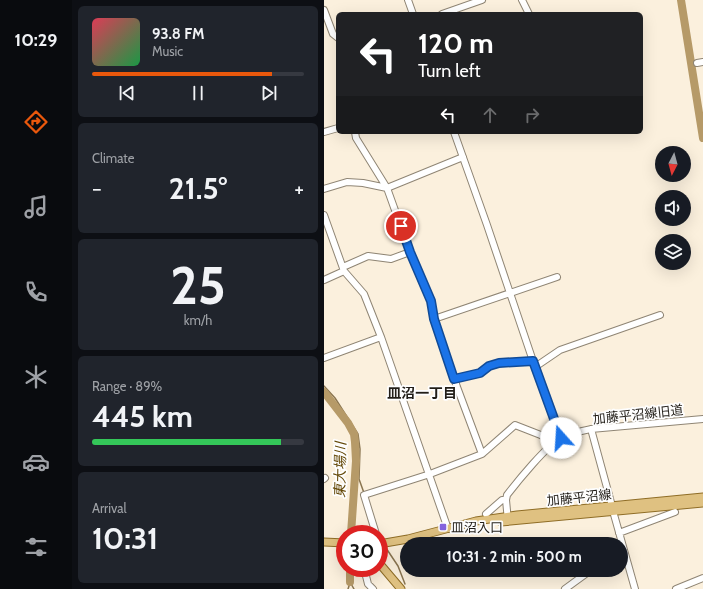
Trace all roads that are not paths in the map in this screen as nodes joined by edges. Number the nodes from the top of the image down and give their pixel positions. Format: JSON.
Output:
{"nodes":[{"id":1,"x":408,"y":0,"type":"edge"},
{"id":2,"x":482,"y":0,"type":"edge"},
{"id":3,"x":522,"y":0,"type":"edge"},
{"id":4,"x":324,"y":10,"type":"edge"},
{"id":5,"x":412,"y":12,"type":"edge"},
{"id":6,"x":448,"y":12,"type":"edge"},
{"id":7,"x":528,"y":12,"type":"edge"},
{"id":8,"x":336,"y":36,"type":"edge"},
{"id":9,"x":336,"y":129,"type":"edge"},
{"id":10,"x":324,"y":132,"type":"edge"},
{"id":11,"x":356,"y":134,"type":"edge"},
{"id":12,"x":455,"y":134,"type":"edge"},
{"id":13,"x":462,"y":157,"type":"junction"},
{"id":14,"x":387,"y":188,"type":"junction"},
{"id":15,"x":324,"y":189,"type":"edge"},
{"id":16,"x":324,"y":215,"type":"edge"},
{"id":17,"x":410,"y":252,"type":"junction"},
{"id":18,"x":344,"y":269,"type":"junction"},
{"id":19,"x":557,"y":277,"type":"dead end"},
{"id":20,"x":324,"y":280,"type":"edge"},
{"id":21,"x":510,"y":293,"type":"junction"},
{"id":22,"x":660,"y":315,"type":"dead end"},
{"id":23,"x":434,"y":319,"type":"junction"},
{"id":24,"x":381,"y":337,"type":"junction"},
{"id":25,"x":324,"y":358,"type":"edge"},
{"id":26,"x":534,"y":364,"type":"junction"},
{"id":27,"x":454,"y":379,"type":"junction"},
{"id":28,"x":703,"y":418,"type":"edge"},
{"id":29,"x":591,"y":429,"type":"junction"},
{"id":30,"x":558,"y":440,"type":"junction"},
{"id":31,"x":482,"y":454,"type":"junction"},
{"id":32,"x":430,"y":474,"type":"junction"},
{"id":33,"x":703,"y":497,"type":"edge"},
{"id":34,"x":506,"y":500,"type":"junction"},
{"id":35,"x":703,"y":503,"type":"edge"},
{"id":36,"x":612,"y":509,"type":"junction"},
{"id":37,"x":675,"y":512,"type":"dead end"},
{"id":38,"x":486,"y":514,"type":"dead end"},
{"id":39,"x":508,"y":519,"type":"junction"},
{"id":40,"x":373,"y":525,"type":"edge"},
{"id":41,"x":448,"y":529,"type":"junction"},
{"id":42,"x":619,"y":533,"type":"junction"},
{"id":43,"x":324,"y":542,"type":"edge"},
{"id":44,"x":388,"y":542,"type":"edge"},
{"id":45,"x":336,"y":543,"type":"edge"},
{"id":46,"x":388,"y":574,"type":"edge"},
{"id":47,"x":366,"y":577,"type":"edge"},
{"id":48,"x":581,"y":577,"type":"edge"},
{"id":49,"x":703,"y":578,"type":"edge"},
{"id":50,"x":373,"y":589,"type":"edge"},
{"id":51,"x":401,"y":589,"type":"edge"},
{"id":52,"x":565,"y":589,"type":"edge"},
{"id":53,"x":635,"y":589,"type":"edge"},
{"id":54,"x":676,"y":589,"type":"edge"}],
"edges":[{"from":1,"to":5,"type":"street"},
{"from":2,"to":6,"type":"street"},
{"from":3,"to":7,"type":"street"},
{"from":4,"to":8,"type":"street"},
{"from":9,"to":10,"type":"street"},
{"from":11,"to":14,"type":"street"},
{"from":12,"to":13,"type":"street"},
{"from":13,"to":14,"type":"street"},
{"from":13,"to":21,"type":"street"},
{"from":14,"to":15,"type":"street"},
{"from":14,"to":17,"type":"street"},
{"from":16,"to":18,"type":"street"},
{"from":17,"to":18,"type":"street"},
{"from":17,"to":23,"type":"street"},
{"from":18,"to":20,"type":"street"},
{"from":18,"to":24,"type":"street"},
{"from":19,"to":21,"type":"street"},
{"from":21,"to":23,"type":"street"},
{"from":21,"to":26,"type":"street"},
{"from":22,"to":26,"type":"street"},
{"from":23,"to":27,"type":"street"},
{"from":24,"to":25,"type":"street"},
{"from":24,"to":32,"type":"street"},
{"from":26,"to":27,"type":"street"},
{"from":26,"to":30,"type":"street"},
{"from":27,"to":31,"type":"street"},
{"from":28,"to":29,"type":"street","name":"加藤平沼線旧道"},
{"from":29,"to":30,"type":"street","name":"加藤平沼線旧道"},
{"from":29,"to":36,"type":"street"},
{"from":30,"to":31,"type":"street"},
{"from":30,"to":34,"type":"street","name":"加藤平沼線旧道"},
{"from":31,"to":32,"type":"street"},
{"from":32,"to":40,"type":"street"},
{"from":32,"to":41,"type":"street"},
{"from":33,"to":36,"type":"main road","name":"加藤平沼線"},
{"from":34,"to":38,"type":"street"},
{"from":34,"to":39,"type":"street"},
{"from":35,"to":36,"type":"main road","name":"加藤平沼線"},
{"from":36,"to":39,"type":"main road","name":"加藤平沼線"},
{"from":36,"to":42,"type":"street"},
{"from":37,"to":42,"type":"street"},
{"from":39,"to":41,"type":"main road","name":"加藤平沼線"},
{"from":41,"to":44,"type":"main road","name":"加藤平沼線"},
{"from":42,"to":53,"type":"street"},
{"from":43,"to":45,"type":"main road"},
{"from":46,"to":51,"type":"main road"},
{"from":47,"to":50,"type":"street"},
{"from":48,"to":52,"type":"street"},
{"from":49,"to":54,"type":"street"}]}
